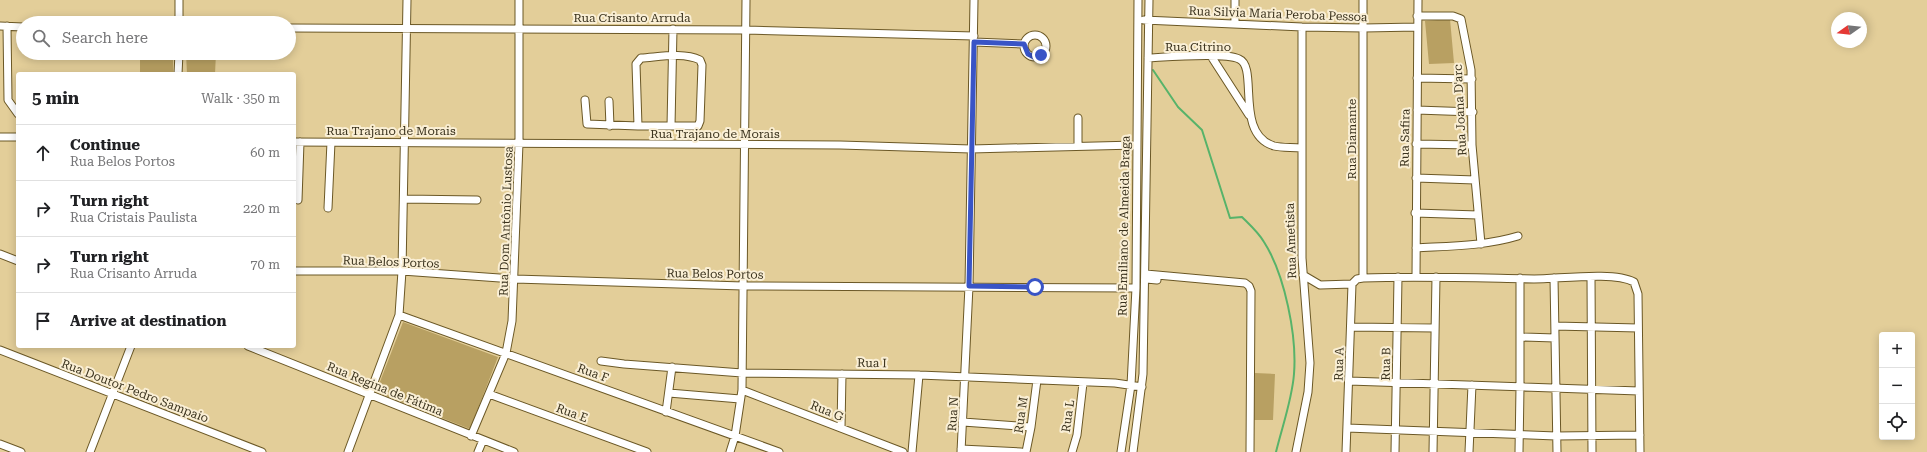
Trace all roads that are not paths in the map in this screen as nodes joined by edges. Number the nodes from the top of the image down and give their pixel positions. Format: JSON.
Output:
{"nodes":[{"id":1,"x":179,"y":0,"type":"edge"},
{"id":2,"x":407,"y":0,"type":"edge"},
{"id":3,"x":519,"y":0,"type":"edge"},
{"id":4,"x":746,"y":0,"type":"edge"},
{"id":5,"x":974,"y":0,"type":"edge"},
{"id":6,"x":1138,"y":0,"type":"edge"},
{"id":7,"x":1149,"y":0,"type":"edge"},
{"id":8,"x":1235,"y":0,"type":"edge"},
{"id":9,"x":1363,"y":0,"type":"edge"},
{"id":10,"x":1418,"y":0,"type":"edge"},
{"id":11,"x":179,"y":16,"type":"edge"},
{"id":12,"x":1417,"y":16,"type":"junction"},
{"id":13,"x":1138,"y":20,"type":"junction"},
{"id":14,"x":1148,"y":20,"type":"junction"},
{"id":15,"x":1234,"y":24,"type":"junction"},
{"id":16,"x":4,"y":26,"type":"edge"},
{"id":17,"x":16,"y":26,"type":"edge"},
{"id":18,"x":1302,"y":27,"type":"junction"},
{"id":19,"x":1417,"y":27,"type":"junction"},
{"id":20,"x":296,"y":28,"type":"edge"},
{"id":21,"x":407,"y":28,"type":"junction"},
{"id":22,"x":1364,"y":28,"type":"junction"},
{"id":23,"x":519,"y":29,"type":"junction"},
{"id":24,"x":673,"y":29,"type":"junction"},
{"id":25,"x":746,"y":30,"type":"junction"},
{"id":26,"x":974,"y":39,"type":"junction"},
{"id":27,"x":1024,"y":44,"type":"dead end"},
{"id":28,"x":673,"y":56,"type":"junction"},
{"id":29,"x":1211,"y":56,"type":"junction"},
{"id":30,"x":1148,"y":58,"type":"junction"},
{"id":31,"x":178,"y":60,"type":"edge"},
{"id":32,"x":178,"y":72,"type":"edge"},
{"id":33,"x":1417,"y":78,"type":"junction"},
{"id":34,"x":1472,"y":79,"type":"junction"},
{"id":35,"x":586,"y":100,"type":"dead end"},
{"id":36,"x":609,"y":101,"type":"dead end"},
{"id":37,"x":1416,"y":110,"type":"junction"},
{"id":38,"x":16,"y":111,"type":"edge"},
{"id":39,"x":1473,"y":112,"type":"junction"},
{"id":40,"x":1249,"y":115,"type":"junction"},
{"id":41,"x":1078,"y":118,"type":"dead end"},
{"id":42,"x":610,"y":126,"type":"junction"},
{"id":43,"x":638,"y":126,"type":"junction"},
{"id":44,"x":671,"y":126,"type":"junction"},
{"id":45,"x":0,"y":137,"type":"edge"},
{"id":46,"x":16,"y":137,"type":"edge"},
{"id":47,"x":297,"y":142,"type":"edge"},
{"id":48,"x":331,"y":142,"type":"junction"},
{"id":49,"x":404,"y":142,"type":"junction"},
{"id":50,"x":519,"y":144,"type":"junction"},
{"id":51,"x":1416,"y":144,"type":"junction"},
{"id":52,"x":1136,"y":145,"type":"junction"},
{"id":53,"x":1472,"y":145,"type":"junction"},
{"id":54,"x":745,"y":146,"type":"junction"},
{"id":55,"x":1078,"y":146,"type":"junction"},
{"id":56,"x":1301,"y":148,"type":"junction"},
{"id":57,"x":971,"y":149,"type":"junction"},
{"id":58,"x":1416,"y":178,"type":"junction"},
{"id":59,"x":1475,"y":180,"type":"junction"},
{"id":60,"x":404,"y":199,"type":"junction"},
{"id":61,"x":298,"y":200,"type":"dead end"},
{"id":62,"x":477,"y":200,"type":"dead end"},
{"id":63,"x":328,"y":208,"type":"dead end"},
{"id":64,"x":1415,"y":213,"type":"junction"},
{"id":65,"x":1478,"y":215,"type":"junction"},
{"id":66,"x":1518,"y":236,"type":"dead end"},
{"id":67,"x":1481,"y":244,"type":"junction"},
{"id":68,"x":1416,"y":248,"type":"junction"},
{"id":69,"x":0,"y":254,"type":"edge"},
{"id":70,"x":16,"y":260,"type":"edge"},
{"id":71,"x":296,"y":271,"type":"edge"},
{"id":72,"x":402,"y":271,"type":"junction"},
{"id":73,"x":1303,"y":275,"type":"junction"},
{"id":74,"x":1146,"y":277,"type":"junction"},
{"id":75,"x":1398,"y":277,"type":"junction"},
{"id":76,"x":1416,"y":277,"type":"junction"},
{"id":77,"x":1436,"y":277,"type":"junction"},
{"id":78,"x":1591,"y":277,"type":"junction"},
{"id":79,"x":1520,"y":278,"type":"junction"},
{"id":80,"x":1554,"y":278,"type":"junction"},
{"id":81,"x":515,"y":279,"type":"junction"},
{"id":82,"x":1157,"y":280,"type":"dead end"},
{"id":83,"x":1357,"y":280,"type":"junction"},
{"id":84,"x":743,"y":286,"type":"junction"},
{"id":85,"x":969,"y":286,"type":"junction"},
{"id":86,"x":1136,"y":288,"type":"junction"},
{"id":87,"x":399,"y":315,"type":"junction"},
{"id":88,"x":1555,"y":326,"type":"junction"},
{"id":89,"x":1351,"y":327,"type":"junction"},
{"id":90,"x":1592,"y":327,"type":"junction"},
{"id":91,"x":1397,"y":328,"type":"junction"},
{"id":92,"x":1435,"y":328,"type":"junction"},
{"id":93,"x":1638,"y":328,"type":"junction"},
{"id":94,"x":1520,"y":337,"type":"junction"},
{"id":95,"x":1555,"y":338,"type":"junction"},
{"id":96,"x":130,"y":348,"type":"edge"},
{"id":97,"x":253,"y":348,"type":"edge"},
{"id":98,"x":0,"y":350,"type":"edge"},
{"id":99,"x":506,"y":353,"type":"junction"},
{"id":100,"x":601,"y":361,"type":"dead end"},
{"id":101,"x":672,"y":367,"type":"junction"},
{"id":102,"x":742,"y":373,"type":"junction"},
{"id":103,"x":842,"y":374,"type":"junction"},
{"id":104,"x":919,"y":375,"type":"junction"},
{"id":105,"x":966,"y":378,"type":"junction"},
{"id":106,"x":1037,"y":380,"type":"junction"},
{"id":107,"x":1349,"y":381,"type":"junction"},
{"id":108,"x":1396,"y":382,"type":"junction"},
{"id":109,"x":1083,"y":383,"type":"junction"},
{"id":110,"x":1434,"y":384,"type":"junction"},
{"id":111,"x":1131,"y":385,"type":"junction"},
{"id":112,"x":1472,"y":385,"type":"junction"},
{"id":113,"x":1142,"y":387,"type":"junction"},
{"id":114,"x":1520,"y":387,"type":"junction"},
{"id":115,"x":1556,"y":388,"type":"junction"},
{"id":116,"x":1592,"y":389,"type":"junction"},
{"id":117,"x":742,"y":390,"type":"junction"},
{"id":118,"x":1639,"y":391,"type":"junction"},
{"id":119,"x":112,"y":393,"type":"junction"},
{"id":120,"x":669,"y":393,"type":"junction"},
{"id":121,"x":370,"y":394,"type":"junction"},
{"id":122,"x":489,"y":394,"type":"junction"},
{"id":123,"x":740,"y":399,"type":"junction"},
{"id":124,"x":666,"y":412,"type":"junction"},
{"id":125,"x":963,"y":422,"type":"junction"},
{"id":126,"x":1031,"y":427,"type":"junction"},
{"id":127,"x":841,"y":428,"type":"junction"},
{"id":128,"x":1347,"y":428,"type":"junction"},
{"id":129,"x":1395,"y":430,"type":"junction"},
{"id":130,"x":1434,"y":431,"type":"junction"},
{"id":131,"x":1470,"y":432,"type":"junction"},
{"id":132,"x":1519,"y":434,"type":"junction"},
{"id":133,"x":1592,"y":435,"type":"junction"},
{"id":134,"x":1640,"y":435,"type":"junction"},
{"id":135,"x":471,"y":436,"type":"junction"},
{"id":136,"x":735,"y":436,"type":"junction"},
{"id":137,"x":1556,"y":436,"type":"junction"},
{"id":138,"x":483,"y":440,"type":"junction"},
{"id":139,"x":0,"y":444,"type":"edge"},
{"id":140,"x":760,"y":449,"type":"edge"},
{"id":141,"x":961,"y":450,"type":"edge"},
{"id":142,"x":21,"y":452,"type":"edge"},
{"id":143,"x":90,"y":452,"type":"edge"},
{"id":144,"x":262,"y":452,"type":"edge"},
{"id":145,"x":348,"y":452,"type":"edge"},
{"id":146,"x":478,"y":452,"type":"edge"},
{"id":147,"x":514,"y":452,"type":"edge"},
{"id":148,"x":647,"y":452,"type":"edge"},
{"id":149,"x":730,"y":452,"type":"edge"},
{"id":150,"x":779,"y":452,"type":"edge"},
{"id":151,"x":903,"y":452,"type":"edge"},
{"id":152,"x":912,"y":452,"type":"edge"},
{"id":153,"x":1021,"y":452,"type":"edge"},
{"id":154,"x":1026,"y":452,"type":"edge"},
{"id":155,"x":1072,"y":452,"type":"edge"},
{"id":156,"x":1121,"y":452,"type":"edge"},
{"id":157,"x":1133,"y":452,"type":"edge"},
{"id":158,"x":1250,"y":452,"type":"edge"},
{"id":159,"x":1296,"y":452,"type":"edge"},
{"id":160,"x":1346,"y":452,"type":"edge"},
{"id":161,"x":1395,"y":452,"type":"edge"},
{"id":162,"x":1433,"y":452,"type":"edge"},
{"id":163,"x":1469,"y":452,"type":"edge"},
{"id":164,"x":1519,"y":452,"type":"edge"},
{"id":165,"x":1556,"y":452,"type":"edge"},
{"id":166,"x":1592,"y":452,"type":"edge"},
{"id":167,"x":1640,"y":452,"type":"edge"}],
"edges":[{"from":1,"to":11,"type":"street"},
{"from":2,"to":21,"type":"street"},
{"from":3,"to":23,"type":"street","name":"Rua Dom Antônio Lustosa"},
{"from":4,"to":25,"type":"street"},
{"from":5,"to":26,"type":"street","name":"Rua N"},
{"from":6,"to":13,"type":"street","name":"Rua Emíliano de Almeida Braga"},
{"from":7,"to":14,"type":"street","name":"Rua Emíliano de Almeida Braga"},
{"from":8,"to":15,"type":"street"},
{"from":9,"to":22,"type":"street","name":"Rua Diamante"},
{"from":10,"to":12,"type":"street","name":"Rua Safira"},
{"from":12,"to":19,"type":"street","name":"Rua Safira"},
{"from":12,"to":34,"type":"street","name":"Rua Joana D'arc"},
{"from":13,"to":14,"type":"street","name":"Rua Silvia Maria Peroba Pessoa"},
{"from":13,"to":52,"type":"street","name":"Rua Emíliano de Almeida Braga"},
{"from":14,"to":15,"type":"street","name":"Rua Silvia Maria Peroba Pessoa"},
{"from":14,"to":30,"type":"street","name":"Rua Emíliano de Almeida Braga"},
{"from":15,"to":18,"type":"street","name":"Rua Silvia Maria Peroba Pessoa"},
{"from":16,"to":17,"type":"street"},
{"from":16,"to":38,"type":"street"},
{"from":18,"to":22,"type":"street","name":"Rua Silvia Maria Peroba Pessoa"},
{"from":18,"to":56,"type":"street","name":"Rua Ametista"},
{"from":19,"to":22,"type":"street","name":"Rua Silvia Maria Peroba Pessoa"},
{"from":19,"to":33,"type":"street","name":"Rua Safira"},
{"from":20,"to":21,"type":"street","name":"Rua Crisanto Arruda"},
{"from":21,"to":23,"type":"street","name":"Rua Crisanto Arruda"},
{"from":21,"to":49,"type":"street"},
{"from":22,"to":83,"type":"street","name":"Rua Diamante"},
{"from":23,"to":24,"type":"street","name":"Rua Crisanto Arruda"},
{"from":23,"to":50,"type":"street","name":"Rua Dom Antônio Lustosa"},
{"from":24,"to":25,"type":"street","name":"Rua Crisanto Arruda"},
{"from":24,"to":28,"type":"street"},
{"from":25,"to":26,"type":"street","name":"Rua Crisanto Arruda"},
{"from":25,"to":54,"type":"street"},
{"from":26,"to":27,"type":"street","name":"Rua Crisanto Arruda"},
{"from":26,"to":57,"type":"street","name":"Rua N"},
{"from":28,"to":43,"type":"street"},
{"from":28,"to":44,"type":"street"},
{"from":28,"to":44,"type":"street"},
{"from":29,"to":30,"type":"street","name":"Rua Citrino"},
{"from":29,"to":40,"type":"street"},
{"from":29,"to":40,"type":"street","name":"Rua Citrino"},
{"from":30,"to":74,"type":"street","name":"Rua Emíliano de Almeida Braga"},
{"from":31,"to":32,"type":"street"},
{"from":33,"to":34,"type":"street"},
{"from":33,"to":37,"type":"street","name":"Rua Safira"},
{"from":34,"to":39,"type":"street","name":"Rua Joana D'arc"},
{"from":35,"to":42,"type":"street"},
{"from":36,"to":42,"type":"street"},
{"from":37,"to":39,"type":"street"},
{"from":37,"to":51,"type":"street","name":"Rua Safira"},
{"from":39,"to":53,"type":"street","name":"Rua Joana D'arc"},
{"from":40,"to":56,"type":"street","name":"Rua Citrino"},
{"from":41,"to":55,"type":"street"},
{"from":42,"to":43,"type":"street"},
{"from":43,"to":44,"type":"street"},
{"from":45,"to":46,"type":"street"},
{"from":47,"to":48,"type":"street","name":"Rua Trajano de Morais"},
{"from":47,"to":61,"type":"street"},
{"from":48,"to":49,"type":"street","name":"Rua Trajano de Morais"},
{"from":48,"to":63,"type":"street"},
{"from":49,"to":50,"type":"street","name":"Rua Trajano de Morais"},
{"from":49,"to":60,"type":"street"},
{"from":50,"to":54,"type":"street","name":"Rua Trajano de Morais"},
{"from":50,"to":81,"type":"street","name":"Rua Dom Antônio Lustosa"},
{"from":51,"to":53,"type":"street"},
{"from":51,"to":58,"type":"street","name":"Rua Safira"},
{"from":52,"to":55,"type":"street","name":"Rua Trajano de Morais"},
{"from":52,"to":86,"type":"street","name":"Rua Emíliano de Almeida Braga"},
{"from":53,"to":59,"type":"street","name":"Rua Joana D'arc"},
{"from":54,"to":57,"type":"street","name":"Rua Trajano de Morais"},
{"from":54,"to":84,"type":"street"},
{"from":55,"to":57,"type":"street","name":"Rua Trajano de Morais"},
{"from":56,"to":73,"type":"street","name":"Rua Ametista"},
{"from":57,"to":85,"type":"street","name":"Rua N"},
{"from":58,"to":59,"type":"street"},
{"from":58,"to":64,"type":"street","name":"Rua Safira"},
{"from":59,"to":65,"type":"street","name":"Rua Joana D'arc"},
{"from":60,"to":62,"type":"street"},
{"from":60,"to":72,"type":"street"},
{"from":64,"to":65,"type":"street"},
{"from":64,"to":68,"type":"street","name":"Rua Safira"},
{"from":65,"to":67,"type":"street","name":"Rua Joana D'arc"},
{"from":66,"to":67,"type":"street"},
{"from":67,"to":68,"type":"street"},
{"from":68,"to":76,"type":"street","name":"Rua Safira"},
{"from":69,"to":70,"type":"street"},
{"from":71,"to":72,"type":"street","name":"Rua Belos Portos"},
{"from":72,"to":81,"type":"street","name":"Rua Belos Portos"},
{"from":72,"to":87,"type":"street"},
{"from":73,"to":83,"type":"street"},
{"from":73,"to":159,"type":"street","name":"Rua Ametista"},
{"from":74,"to":82,"type":"street"},
{"from":74,"to":113,"type":"street","name":"Rua Emíliano de Almeida Braga"},
{"from":74,"to":158,"type":"street"},
{"from":75,"to":76,"type":"street"},
{"from":75,"to":83,"type":"street"},
{"from":75,"to":91,"type":"street","name":"Rua B"},
{"from":76,"to":77,"type":"street"},
{"from":77,"to":79,"type":"street"},
{"from":77,"to":92,"type":"street"},
{"from":78,"to":80,"type":"street"},
{"from":78,"to":90,"type":"street"},
{"from":78,"to":93,"type":"street"},
{"from":79,"to":80,"type":"street"},
{"from":79,"to":94,"type":"street"},
{"from":80,"to":88,"type":"street"},
{"from":81,"to":84,"type":"street","name":"Rua Belos Portos"},
{"from":81,"to":99,"type":"street","name":"Rua Dom Antônio Lustosa"},
{"from":83,"to":89,"type":"street","name":"Rua A"},
{"from":84,"to":85,"type":"street","name":"Rua Belos Portos"},
{"from":84,"to":102,"type":"street"},
{"from":85,"to":86,"type":"street","name":"Rua Belos Portos"},
{"from":85,"to":105,"type":"street","name":"Rua N"},
{"from":86,"to":111,"type":"street","name":"Rua Emíliano de Almeida Braga"},
{"from":87,"to":99,"type":"street","name":"Rua F"},
{"from":87,"to":121,"type":"street"},
{"from":88,"to":90,"type":"street"},
{"from":88,"to":95,"type":"street"},
{"from":89,"to":91,"type":"street"},
{"from":89,"to":107,"type":"street","name":"Rua A"},
{"from":90,"to":93,"type":"street"},
{"from":90,"to":116,"type":"street"},
{"from":91,"to":92,"type":"street"},
{"from":91,"to":108,"type":"street","name":"Rua B"},
{"from":92,"to":110,"type":"street"},
{"from":93,"to":118,"type":"street"},
{"from":94,"to":95,"type":"street"},
{"from":94,"to":114,"type":"street"},
{"from":95,"to":115,"type":"street"},
{"from":96,"to":119,"type":"street"},
{"from":97,"to":121,"type":"street","name":"Rua Regina de Fátima"},
{"from":98,"to":119,"type":"street","name":"Rua Doutor Pedro Sampaio"},
{"from":99,"to":122,"type":"street","name":"Rua Dom Antônio Lustosa"},
{"from":99,"to":124,"type":"street","name":"Rua F"},
{"from":100,"to":101,"type":"street","name":"Rua I"},
{"from":101,"to":102,"type":"street","name":"Rua I"},
{"from":101,"to":120,"type":"street"},
{"from":102,"to":103,"type":"street","name":"Rua I"},
{"from":102,"to":117,"type":"street"},
{"from":103,"to":104,"type":"street","name":"Rua I"},
{"from":103,"to":127,"type":"street"},
{"from":104,"to":105,"type":"street","name":"Rua I"},
{"from":104,"to":152,"type":"street"},
{"from":105,"to":106,"type":"street","name":"Rua I"},
{"from":105,"to":125,"type":"street","name":"Rua N"},
{"from":106,"to":109,"type":"street","name":"Rua I"},
{"from":106,"to":126,"type":"street","name":"Rua M"},
{"from":107,"to":108,"type":"street"},
{"from":107,"to":128,"type":"street","name":"Rua A"},
{"from":108,"to":110,"type":"street"},
{"from":108,"to":129,"type":"street","name":"Rua B"},
{"from":109,"to":111,"type":"street","name":"Rua I"},
{"from":109,"to":155,"type":"street","name":"Rua L"},
{"from":110,"to":112,"type":"street"},
{"from":110,"to":130,"type":"street"},
{"from":111,"to":113,"type":"street","name":"Rua I"},
{"from":111,"to":156,"type":"street","name":"Rua Emíliano de Almeida Braga"},
{"from":112,"to":114,"type":"street"},
{"from":112,"to":131,"type":"street"},
{"from":113,"to":157,"type":"street","name":"Rua Emíliano de Almeida Braga"},
{"from":114,"to":115,"type":"street"},
{"from":114,"to":132,"type":"street"},
{"from":115,"to":116,"type":"street"},
{"from":115,"to":137,"type":"street"},
{"from":116,"to":118,"type":"street"},
{"from":116,"to":133,"type":"street"},
{"from":117,"to":123,"type":"street"},
{"from":117,"to":127,"type":"street","name":"Rua G"},
{"from":118,"to":134,"type":"street"},
{"from":119,"to":143,"type":"street"},
{"from":119,"to":144,"type":"street","name":"Rua Doutor Pedro Sampaio"},
{"from":120,"to":123,"type":"street"},
{"from":120,"to":124,"type":"street"},
{"from":121,"to":135,"type":"street","name":"Rua Regina de Fátima"},
{"from":121,"to":145,"type":"street"},
{"from":122,"to":135,"type":"street","name":"Rua Dom Antônio Lustosa"},
{"from":122,"to":148,"type":"street","name":"Rua E"},
{"from":123,"to":136,"type":"street"},
{"from":124,"to":136,"type":"street","name":"Rua F"},
{"from":125,"to":126,"type":"street"},
{"from":125,"to":141,"type":"street","name":"Rua N"},
{"from":126,"to":154,"type":"street","name":"Rua M"},
{"from":127,"to":151,"type":"street","name":"Rua G"},
{"from":128,"to":129,"type":"street"},
{"from":128,"to":160,"type":"street","name":"Rua A"},
{"from":129,"to":130,"type":"street"},
{"from":129,"to":161,"type":"street","name":"Rua B"},
{"from":130,"to":131,"type":"street"},
{"from":130,"to":162,"type":"street"},
{"from":131,"to":132,"type":"street"},
{"from":131,"to":163,"type":"street"},
{"from":132,"to":137,"type":"street"},
{"from":132,"to":164,"type":"street"},
{"from":133,"to":134,"type":"street"},
{"from":133,"to":137,"type":"street"},
{"from":133,"to":166,"type":"street"},
{"from":134,"to":167,"type":"street"},
{"from":135,"to":138,"type":"street","name":"Rua Regina de Fátima"},
{"from":136,"to":140,"type":"street","name":"Rua F"},
{"from":136,"to":149,"type":"street"},
{"from":137,"to":165,"type":"street"},
{"from":138,"to":146,"type":"street"},
{"from":138,"to":147,"type":"street","name":"Rua Regina de Fátima"},
{"from":139,"to":142,"type":"street"},
{"from":140,"to":150,"type":"street","name":"Rua F"},
{"from":141,"to":153,"type":"street"}]}
